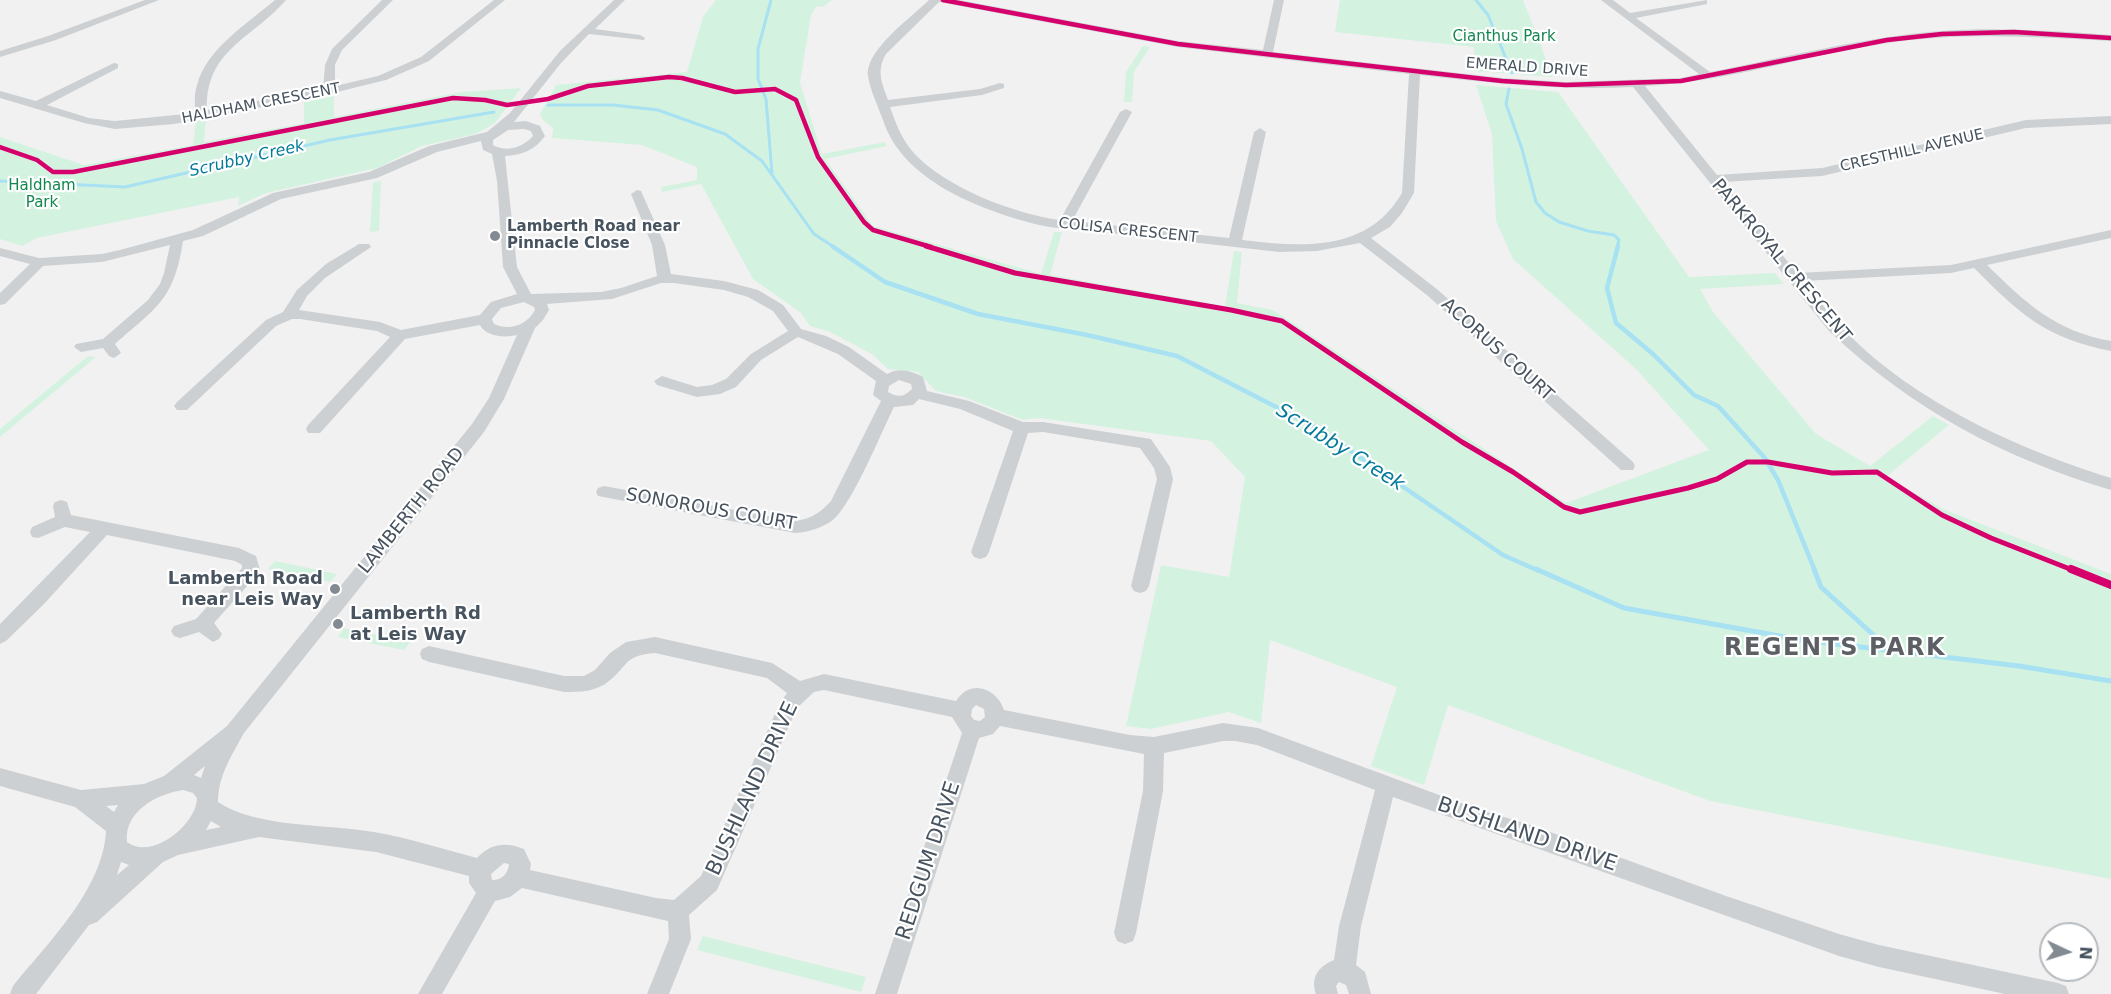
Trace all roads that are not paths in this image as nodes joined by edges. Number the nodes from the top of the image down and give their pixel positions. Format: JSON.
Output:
{"nodes":[{"id":1,"x":154,"y":0,"type":"edge"},
{"id":2,"x":281,"y":0,"type":"edge"},
{"id":3,"x":388,"y":0,"type":"edge"},
{"id":4,"x":500,"y":0,"type":"edge"},
{"id":5,"x":621,"y":0,"type":"edge"},
{"id":6,"x":935,"y":0,"type":"edge"},
{"id":7,"x":942,"y":0,"type":"edge"},
{"id":8,"x":1279,"y":0,"type":"edge"},
{"id":9,"x":1606,"y":0,"type":"edge"},
{"id":10,"x":1703,"y":2,"type":"dead end"},
{"id":11,"x":1628,"y":16,"type":"junction"},
{"id":12,"x":587,"y":31,"type":"junction"},
{"id":13,"x":640,"y":38,"type":"dead end"},
{"id":14,"x":2111,"y":38,"type":"edge"},
{"id":15,"x":0,"y":54,"type":"edge"},
{"id":16,"x":1267,"y":55,"type":"junction"},
{"id":17,"x":114,"y":66,"type":"dead end"},
{"id":18,"x":1415,"y":71,"type":"junction"},
{"id":19,"x":1709,"y":76,"type":"junction"},
{"id":20,"x":1637,"y":84,"type":"junction"},
{"id":21,"x":1000,"y":86,"type":"dead end"},
{"id":22,"x":329,"y":91,"type":"junction"},
{"id":23,"x":0,"y":94,"type":"edge"},
{"id":24,"x":530,"y":100,"type":"junction"},
{"id":25,"x":884,"y":104,"type":"junction"},
{"id":26,"x":36,"y":106,"type":"junction"},
{"id":27,"x":1126,"y":112,"type":"dead end"},
{"id":28,"x":201,"y":115,"type":"junction"},
{"id":29,"x":2111,"y":120,"type":"edge"},
{"id":30,"x":536,"y":129,"type":"junction"},
{"id":31,"x":1260,"y":132,"type":"dead end"},
{"id":32,"x":493,"y":133,"type":"junction"},
{"id":33,"x":449,"y":146,"type":"junction"},
{"id":34,"x":527,"y":147,"type":"junction"},
{"id":35,"x":494,"y":151,"type":"junction"},
{"id":36,"x":1713,"y":179,"type":"junction"},
{"id":37,"x":503,"y":181,"type":"junction"},
{"id":38,"x":637,"y":194,"type":"dead end"},
{"id":39,"x":1063,"y":225,"type":"junction"},
{"id":40,"x":2111,"y":234,"type":"edge"},
{"id":41,"x":1362,"y":238,"type":"junction"},
{"id":42,"x":177,"y":240,"type":"junction"},
{"id":43,"x":1235,"y":243,"type":"junction"},
{"id":44,"x":364,"y":247,"type":"dead end"},
{"id":45,"x":0,"y":252,"type":"edge"},
{"id":46,"x":39,"y":262,"type":"junction"},
{"id":47,"x":1978,"y":264,"type":"junction"},
{"id":48,"x":510,"y":267,"type":"junction"},
{"id":49,"x":664,"y":277,"type":"junction"},
{"id":50,"x":1794,"y":277,"type":"junction"},
{"id":51,"x":591,"y":298,"type":"junction"},
{"id":52,"x":530,"y":299,"type":"junction"},
{"id":53,"x":0,"y":301,"type":"edge"},
{"id":54,"x":498,"y":303,"type":"junction"},
{"id":55,"x":289,"y":315,"type":"junction"},
{"id":56,"x":485,"y":319,"type":"junction"},
{"id":57,"x":532,"y":323,"type":"junction"},
{"id":58,"x":499,"y":332,"type":"junction"},
{"id":59,"x":796,"y":332,"type":"junction"},
{"id":60,"x":400,"y":334,"type":"junction"},
{"id":61,"x":2111,"y":346,"type":"edge"},
{"id":62,"x":81,"y":347,"type":"dead end"},
{"id":63,"x":509,"y":370,"type":"junction"},
{"id":64,"x":885,"y":380,"type":"junction"},
{"id":65,"x":662,"y":381,"type":"dead end"},
{"id":66,"x":918,"y":394,"type":"junction"},
{"id":67,"x":889,"y":401,"type":"junction"},
{"id":68,"x":182,"y":406,"type":"dead end"},
{"id":69,"x":1022,"y":428,"type":"junction"},
{"id":70,"x":314,"y":429,"type":"dead end"},
{"id":71,"x":1627,"y":466,"type":"dead end"},
{"id":72,"x":2111,"y":484,"type":"edge"},
{"id":73,"x":604,"y":492,"type":"dead end"},
{"id":74,"x":103,"y":528,"type":"junction"},
{"id":75,"x":38,"y":532,"type":"dead end"},
{"id":76,"x":980,"y":552,"type":"dead end"},
{"id":77,"x":1140,"y":586,"type":"dead end"},
{"id":78,"x":180,"y":632,"type":"dead end"},
{"id":79,"x":0,"y":636,"type":"edge"},
{"id":80,"x":429,"y":654,"type":"dead end"},
{"id":81,"x":800,"y":692,"type":"junction"},
{"id":82,"x":960,"y":710,"type":"junction"},
{"id":83,"x":995,"y":717,"type":"junction"},
{"id":84,"x":237,"y":727,"type":"junction"},
{"id":85,"x":973,"y":728,"type":"junction"},
{"id":86,"x":1155,"y":746,"type":"junction"},
{"id":87,"x":0,"y":777,"type":"edge"},
{"id":88,"x":170,"y":783,"type":"junction"},
{"id":89,"x":1386,"y":785,"type":"junction"},
{"id":90,"x":146,"y":793,"type":"junction"},
{"id":91,"x":81,"y":799,"type":"junction"},
{"id":92,"x":207,"y":800,"type":"junction"},
{"id":93,"x":260,"y":828,"type":"junction"},
{"id":94,"x":116,"y":834,"type":"junction"},
{"id":95,"x":178,"y":845,"type":"junction"},
{"id":96,"x":154,"y":856,"type":"junction"},
{"id":97,"x":481,"y":869,"type":"junction"},
{"id":98,"x":518,"y":877,"type":"junction"},
{"id":99,"x":489,"y":891,"type":"junction"},
{"id":100,"x":678,"y":911,"type":"junction"},
{"id":101,"x":77,"y":925,"type":"junction"},
{"id":102,"x":1125,"y":933,"type":"dead end"},
{"id":103,"x":1344,"y":970,"type":"junction"},
{"id":104,"x":1975,"y":985,"type":"edge"},
{"id":105,"x":21,"y":994,"type":"edge"},
{"id":106,"x":429,"y":994,"type":"edge"},
{"id":107,"x":658,"y":994,"type":"edge"},
{"id":108,"x":885,"y":994,"type":"edge"},
{"id":109,"x":1327,"y":994,"type":"edge"},
{"id":110,"x":1361,"y":994,"type":"edge"},
{"id":111,"x":2058,"y":994,"type":"edge"}],
"edges":[{"from":1,"to":15,"type":"street"},
{"from":2,"to":28,"type":"street"},
{"from":3,"to":22,"type":"street"},
{"from":4,"to":22,"type":"street","name":"HALDHAM CRESCENT"},
{"from":5,"to":12,"type":"street"},
{"from":6,"to":25,"type":"street","name":"COLISA CRESCENT"},
{"from":7,"to":16,"type":"street","name":"EMERALD DRIVE"},
{"from":8,"to":16,"type":"street"},
{"from":9,"to":11,"type":"street"},
{"from":10,"to":11,"type":"street"},
{"from":11,"to":19,"type":"street"},
{"from":12,"to":13,"type":"street"},
{"from":12,"to":24,"type":"street"},
{"from":14,"to":19,"type":"street","name":"EMERALD DRIVE"},
{"from":16,"to":18,"type":"street","name":"EMERALD DRIVE"},
{"from":17,"to":26,"type":"street"},
{"from":18,"to":20,"type":"street","name":"EMERALD DRIVE"},
{"from":18,"to":41,"type":"street","name":"COLISA CRESCENT"},
{"from":19,"to":20,"type":"street","name":"EMERALD DRIVE"},
{"from":20,"to":36,"type":"street","name":"PARKROYAL CRESCENT"},
{"from":21,"to":25,"type":"street"},
{"from":22,"to":28,"type":"street","name":"HALDHAM CRESCENT"},
{"from":23,"to":26,"type":"street","name":"HALDHAM CRESCENT"},
{"from":24,"to":30,"type":"street"},
{"from":24,"to":32,"type":"street"},
{"from":25,"to":39,"type":"street","name":"COLISA CRESCENT"},
{"from":26,"to":28,"type":"street","name":"HALDHAM CRESCENT"},
{"from":27,"to":39,"type":"street"},
{"from":29,"to":36,"type":"street","name":"CRESTHILL AVENUE"},
{"from":30,"to":32,"type":"street"},
{"from":30,"to":34,"type":"street"},
{"from":31,"to":43,"type":"street"},
{"from":32,"to":33,"type":"street"},
{"from":32,"to":35,"type":"street","name":"LAMBERTH ROAD"},
{"from":33,"to":35,"type":"street"},
{"from":33,"to":42,"type":"street"},
{"from":34,"to":35,"type":"street"},
{"from":34,"to":37,"type":"street"},
{"from":35,"to":37,"type":"street","name":"LAMBERTH ROAD"},
{"from":36,"to":50,"type":"street","name":"PARKROYAL CRESCENT"},
{"from":37,"to":48,"type":"street","name":"LAMBERTH ROAD"},
{"from":38,"to":49,"type":"street"},
{"from":39,"to":43,"type":"street","name":"COLISA CRESCENT"},
{"from":40,"to":47,"type":"street"},
{"from":41,"to":43,"type":"street","name":"COLISA CRESCENT"},
{"from":41,"to":71,"type":"street","name":"ACORUS COURT"},
{"from":42,"to":46,"type":"street"},
{"from":42,"to":62,"type":"street"},
{"from":44,"to":55,"type":"street"},
{"from":45,"to":46,"type":"street"},
{"from":46,"to":53,"type":"street"},
{"from":47,"to":50,"type":"street"},
{"from":47,"to":61,"type":"street"},
{"from":48,"to":52,"type":"street","name":"LAMBERTH ROAD"},
{"from":48,"to":54,"type":"street","name":"LAMBERTH ROAD"},
{"from":49,"to":51,"type":"street"},
{"from":49,"to":59,"type":"street"},
{"from":50,"to":72,"type":"street","name":"PARKROYAL CRESCENT"},
{"from":51,"to":52,"type":"street"},
{"from":51,"to":57,"type":"street"},
{"from":52,"to":54,"type":"street"},
{"from":52,"to":57,"type":"street","name":"LAMBERTH ROAD"},
{"from":54,"to":56,"type":"street","name":"LAMBERTH ROAD"},
{"from":55,"to":60,"type":"street"},
{"from":55,"to":68,"type":"street"},
{"from":56,"to":58,"type":"street"},
{"from":56,"to":60,"type":"street"},
{"from":57,"to":58,"type":"street"},
{"from":57,"to":63,"type":"street","name":"LAMBERTH ROAD"},
{"from":58,"to":63,"type":"street"},
{"from":59,"to":64,"type":"street"},
{"from":59,"to":65,"type":"street"},
{"from":60,"to":70,"type":"street"},
{"from":63,"to":84,"type":"street","name":"LAMBERTH ROAD"},
{"from":64,"to":66,"type":"street"},
{"from":64,"to":67,"type":"street"},
{"from":66,"to":67,"type":"street"},
{"from":66,"to":69,"type":"street"},
{"from":67,"to":73,"type":"street","name":"SONOROUS COURT"},
{"from":69,"to":76,"type":"street"},
{"from":69,"to":77,"type":"street"},
{"from":74,"to":75,"type":"street"},
{"from":74,"to":78,"type":"street"},
{"from":74,"to":79,"type":"street"},
{"from":80,"to":81,"type":"street"},
{"from":81,"to":82,"type":"street","name":"BUSHLAND DRIVE"},
{"from":81,"to":100,"type":"street","name":"BUSHLAND DRIVE"},
{"from":82,"to":83,"type":"street"},
{"from":82,"to":85,"type":"street"},
{"from":83,"to":85,"type":"street"},
{"from":83,"to":86,"type":"street","name":"BUSHLAND DRIVE"},
{"from":84,"to":88,"type":"street","name":"LAMBERTH ROAD"},
{"from":84,"to":92,"type":"street","name":"LAMBERTH ROAD"},
{"from":85,"to":108,"type":"street","name":"REDGUM DRIVE"},
{"from":86,"to":89,"type":"street","name":"BUSHLAND DRIVE"},
{"from":86,"to":102,"type":"street"},
{"from":87,"to":91,"type":"street"},
{"from":88,"to":90,"type":"street","name":"LAMBERTH ROAD"},
{"from":88,"to":92,"type":"street","name":"LAMBERTH ROAD"},
{"from":89,"to":103,"type":"street"},
{"from":89,"to":104,"type":"street","name":"BUSHLAND DRIVE"},
{"from":90,"to":91,"type":"street"},
{"from":90,"to":94,"type":"street","name":"LAMBERTH ROAD"},
{"from":91,"to":94,"type":"street"},
{"from":92,"to":93,"type":"street"},
{"from":92,"to":95,"type":"street","name":"LAMBERTH ROAD"},
{"from":93,"to":95,"type":"street"},
{"from":93,"to":97,"type":"street"},
{"from":94,"to":96,"type":"street","name":"LAMBERTH ROAD"},
{"from":94,"to":101,"type":"street","name":"LAMBERTH ROAD"},
{"from":95,"to":96,"type":"street","name":"LAMBERTH ROAD"},
{"from":96,"to":101,"type":"street","name":"LAMBERTH ROAD"},
{"from":97,"to":98,"type":"street"},
{"from":97,"to":99,"type":"street"},
{"from":98,"to":99,"type":"street"},
{"from":98,"to":100,"type":"street"},
{"from":99,"to":106,"type":"street"},
{"from":100,"to":107,"type":"street"},
{"from":101,"to":105,"type":"street","name":"LAMBERTH ROAD"},
{"from":103,"to":109,"type":"street"},
{"from":103,"to":110,"type":"street"},
{"from":104,"to":111,"type":"street","name":"BUSHLAND DRIVE"}]}
